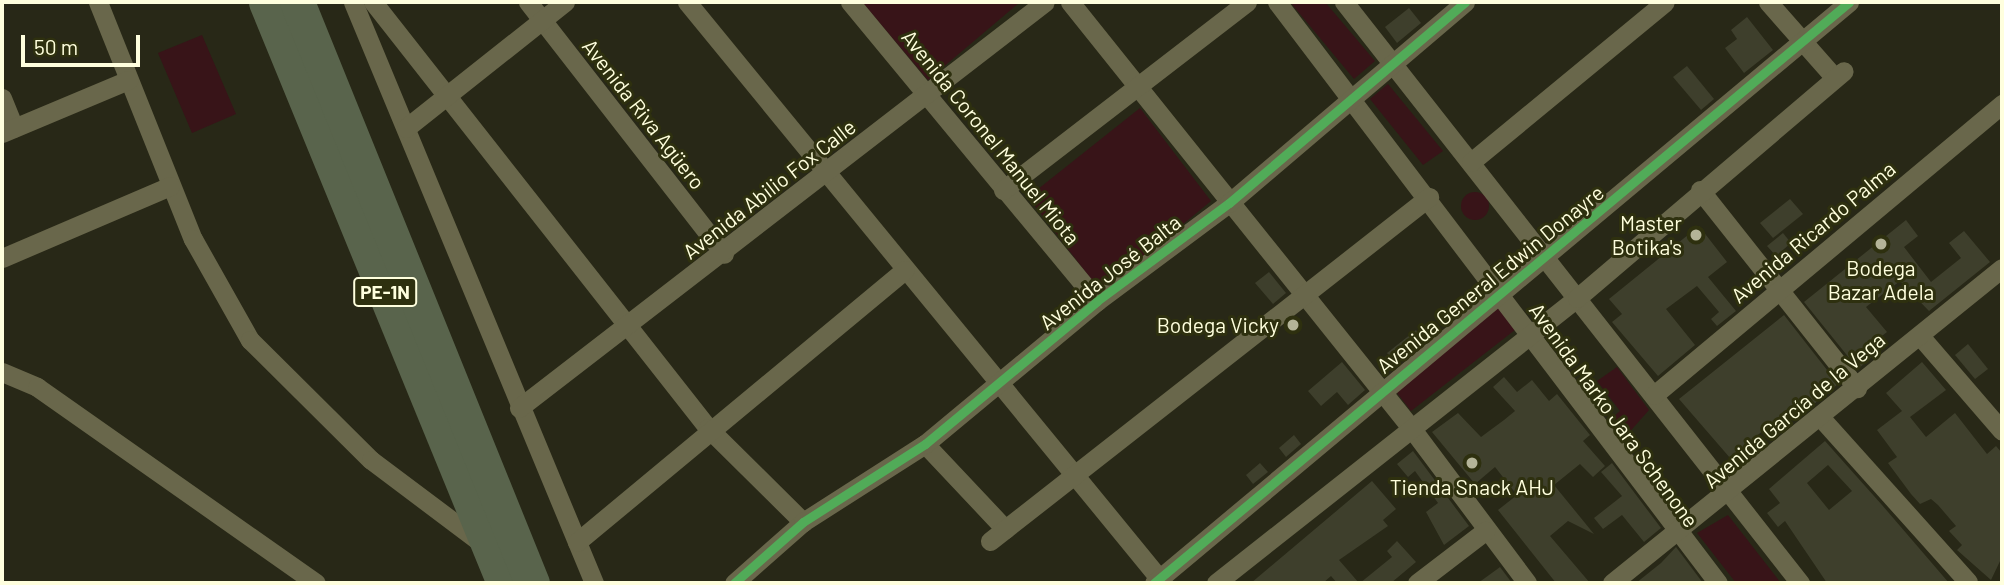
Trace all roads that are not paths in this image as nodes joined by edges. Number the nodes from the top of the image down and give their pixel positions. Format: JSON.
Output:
{"nodes":[{"id":1,"x":97,"y":2,"type":"edge"},
{"id":2,"x":266,"y":2,"type":"edge"},
{"id":3,"x":297,"y":2,"type":"edge"},
{"id":4,"x":353,"y":2,"type":"edge"},
{"id":5,"x":373,"y":2,"type":"edge"},
{"id":6,"x":528,"y":2,"type":"edge"},
{"id":7,"x":565,"y":2,"type":"edge"},
{"id":8,"x":687,"y":2,"type":"edge"},
{"id":9,"x":850,"y":2,"type":"edge"},
{"id":10,"x":1045,"y":2,"type":"edge"},
{"id":11,"x":1070,"y":2,"type":"edge"},
{"id":12,"x":1247,"y":2,"type":"edge"},
{"id":13,"x":1278,"y":2,"type":"edge"},
{"id":14,"x":1344,"y":2,"type":"edge"},
{"id":15,"x":1465,"y":2,"type":"edge"},
{"id":16,"x":1665,"y":2,"type":"edge"},
{"id":17,"x":1768,"y":2,"type":"edge"},
{"id":18,"x":1849,"y":2,"type":"edge"},
{"id":19,"x":542,"y":19,"type":"junction"},
{"id":20,"x":1801,"y":40,"type":"junction"},
{"id":21,"x":1392,"y":62,"type":"junction"},
{"id":22,"x":128,"y":80,"type":"junction"},
{"id":23,"x":1136,"y":86,"type":"junction"},
{"id":24,"x":926,"y":93,"type":"junction"},
{"id":25,"x":447,"y":95,"type":"junction"},
{"id":26,"x":2,"y":98,"type":"edge"},
{"id":27,"x":1355,"y":99,"type":"junction"},
{"id":28,"x":2002,"y":104,"type":"edge"},
{"id":29,"x":406,"y":128,"type":"junction"},
{"id":30,"x":8,"y":131,"type":"edge"},
{"id":31,"x":1471,"y":162,"type":"junction"},
{"id":32,"x":826,"y":175,"type":"junction"},
{"id":33,"x":170,"y":186,"type":"junction"},
{"id":34,"x":1003,"y":190,"type":"junction"},
{"id":35,"x":1700,"y":190,"type":"junction"},
{"id":36,"x":1429,"y":197,"type":"junction"},
{"id":37,"x":1229,"y":203,"type":"junction"},
{"id":38,"x":724,"y":254,"type":"junction"},
{"id":39,"x":1546,"y":257,"type":"junction"},
{"id":40,"x":2,"y":258,"type":"edge"},
{"id":41,"x":2002,"y":268,"type":"edge"},
{"id":42,"x":905,"y":270,"type":"junction"},
{"id":43,"x":1779,"y":290,"type":"junction"},
{"id":44,"x":1503,"y":293,"type":"junction"},
{"id":45,"x":1303,"y":296,"type":"junction"},
{"id":46,"x":1577,"y":298,"type":"junction"},
{"id":47,"x":1097,"y":301,"type":"junction"},
{"id":48,"x":628,"y":327,"type":"junction"},
{"id":49,"x":1532,"y":334,"type":"junction"},
{"id":50,"x":1920,"y":336,"type":"junction"},
{"id":51,"x":2,"y":372,"type":"edge"},
{"id":52,"x":999,"y":383,"type":"junction"},
{"id":53,"x":1857,"y":388,"type":"junction"},
{"id":54,"x":1381,"y":391,"type":"junction"},
{"id":55,"x":1654,"y":395,"type":"junction"},
{"id":56,"x":519,"y":408,"type":"junction"},
{"id":57,"x":1821,"y":418,"type":"junction"},
{"id":58,"x":708,"y":428,"type":"junction"},
{"id":59,"x":1412,"y":429,"type":"junction"},
{"id":60,"x":2002,"y":431,"type":"edge"},
{"id":61,"x":925,"y":444,"type":"junction"},
{"id":62,"x":1075,"y":475,"type":"junction"},
{"id":63,"x":1730,"y":493,"type":"junction"},
{"id":64,"x":803,"y":522,"type":"junction"},
{"id":65,"x":1485,"y":531,"type":"junction"},
{"id":66,"x":1680,"y":533,"type":"junction"},
{"id":67,"x":577,"y":542,"type":"junction"},
{"id":68,"x":490,"y":549,"type":"junction"},
{"id":69,"x":1159,"y":582,"type":"edge"},
{"id":70,"x":1968,"y":582,"type":"edge"},
{"id":71,"x":316,"y":583,"type":"edge"},
{"id":72,"x":504,"y":583,"type":"edge"},
{"id":73,"x":532,"y":583,"type":"edge"},
{"id":74,"x":594,"y":583,"type":"edge"},
{"id":75,"x":734,"y":583,"type":"edge"},
{"id":76,"x":1216,"y":583,"type":"edge"},
{"id":77,"x":1417,"y":583,"type":"edge"},
{"id":78,"x":1527,"y":583,"type":"edge"},
{"id":79,"x":1612,"y":583,"type":"edge"},
{"id":80,"x":1718,"y":583,"type":"edge"},
{"id":81,"x":1800,"y":583,"type":"edge"}],
"edges":[{"from":1,"to":22,"type":"street"},
{"from":2,"to":68,"type":"highway","number":"PE-1N"},
{"from":3,"to":73,"type":"highway","number":"PE-1N"},
{"from":4,"to":29,"type":"street"},
{"from":5,"to":25,"type":"street"},
{"from":6,"to":19,"type":"street","name":"Avenida Riva Agüero"},
{"from":7,"to":19,"type":"street"},
{"from":8,"to":32,"type":"street"},
{"from":9,"to":24,"type":"street","name":"Avenida Coronel Manuel Miota"},
{"from":10,"to":24,"type":"street","name":"Avenida Abilio Fox Calle"},
{"from":11,"to":23,"type":"street"},
{"from":12,"to":23,"type":"street"},
{"from":13,"to":27,"type":"street","name":"Avenida Marko Jara Schenone"},
{"from":14,"to":21,"type":"street","name":"Avenida Marko Jara Schenone"},
{"from":15,"to":21,"type":"street","name":"Avenida José Balta"},
{"from":16,"to":31,"type":"street"},
{"from":17,"to":20,"type":"street"},
{"from":18,"to":20,"type":"street","name":"Avenida General Edwin Donayre"},
{"from":19,"to":25,"type":"street"},
{"from":19,"to":38,"type":"street","name":"Avenida Riva Agüero"},
{"from":20,"to":35,"type":"street"},
{"from":20,"to":39,"type":"street","name":"Avenida General Edwin Donayre"},
{"from":21,"to":27,"type":"street","name":"Avenida José Balta"},
{"from":21,"to":31,"type":"street","name":"Avenida Marko Jara Schenone"},
{"from":22,"to":30,"type":"street"},
{"from":22,"to":33,"type":"street"},
{"from":23,"to":34,"type":"street"},
{"from":23,"to":37,"type":"street"},
{"from":24,"to":32,"type":"street","name":"Avenida Abilio Fox Calle"},
{"from":24,"to":34,"type":"street","name":"Avenida Coronel Manuel Miota"},
{"from":25,"to":29,"type":"street"},
{"from":25,"to":48,"type":"street"},
{"from":26,"to":30,"type":"street"},
{"from":27,"to":36,"type":"street","name":"Avenida Marko Jara Schenone"},
{"from":27,"to":37,"type":"street","name":"Avenida José Balta"},
{"from":28,"to":43,"type":"street","name":"Avenida Ricardo Palma"},
{"from":29,"to":56,"type":"street"},
{"from":31,"to":39,"type":"street","name":"Avenida Marko Jara Schenone"},
{"from":32,"to":38,"type":"street","name":"Avenida Abilio Fox Calle"},
{"from":32,"to":42,"type":"street"},
{"from":33,"to":40,"type":"street"},
{"from":33,"to":68,"type":"street"},
{"from":34,"to":47,"type":"street","name":"Avenida Coronel Manuel Miota"},
{"from":35,"to":43,"type":"street"},
{"from":35,"to":46,"type":"street"},
{"from":36,"to":44,"type":"street","name":"Avenida Marko Jara Schenone"},
{"from":36,"to":45,"type":"street"},
{"from":37,"to":45,"type":"street"},
{"from":37,"to":47,"type":"street","name":"Avenida José Balta"},
{"from":38,"to":48,"type":"street","name":"Avenida Abilio Fox Calle"},
{"from":39,"to":44,"type":"street","name":"Avenida General Edwin Donayre"},
{"from":39,"to":46,"type":"street","name":"Avenida Marko Jara Schenone"},
{"from":41,"to":50,"type":"street","name":"Avenida García de la Vega"},
{"from":42,"to":52,"type":"street"},
{"from":42,"to":58,"type":"street"},
{"from":43,"to":53,"type":"street"},
{"from":43,"to":55,"type":"street","name":"Avenida Ricardo Palma"},
{"from":44,"to":49,"type":"street","name":"Avenida Marko Jara Schenone"},
{"from":44,"to":54,"type":"street","name":"Avenida General Edwin Donayre"},
{"from":45,"to":54,"type":"street"},
{"from":45,"to":62,"type":"street"},
{"from":46,"to":49,"type":"street"},
{"from":46,"to":55,"type":"street","name":"Avenida Marko Jara Schenone"},
{"from":47,"to":52,"type":"street","name":"Avenida José Balta"},
{"from":48,"to":56,"type":"street","name":"Avenida Abilio Fox Calle"},
{"from":48,"to":58,"type":"street"},
{"from":49,"to":59,"type":"street"},
{"from":49,"to":66,"type":"street","name":"Avenida Marko Jara Schenone"},
{"from":50,"to":53,"type":"street","name":"Avenida García de la Vega"},
{"from":50,"to":60,"type":"street"},
{"from":51,"to":71,"type":"street"},
{"from":52,"to":61,"type":"street","name":"Avenida José Balta"},
{"from":52,"to":62,"type":"street"},
{"from":53,"to":57,"type":"street","name":"Avenida García de la Vega"},
{"from":54,"to":59,"type":"street"},
{"from":54,"to":69,"type":"street","name":"Avenida General Edwin Donayre"},
{"from":55,"to":63,"type":"street","name":"Avenida Marko Jara Schenone"},
{"from":56,"to":67,"type":"street"},
{"from":57,"to":63,"type":"street","name":"Avenida García de la Vega"},
{"from":57,"to":70,"type":"street"},
{"from":58,"to":64,"type":"street"},
{"from":58,"to":67,"type":"street"},
{"from":59,"to":65,"type":"street"},
{"from":59,"to":76,"type":"street"},
{"from":61,"to":62,"type":"street"},
{"from":61,"to":64,"type":"street","name":"Avenida José Balta"},
{"from":62,"to":69,"type":"street"},
{"from":63,"to":66,"type":"street","name":"Avenida García de la Vega"},
{"from":63,"to":81,"type":"street","name":"Avenida Marko Jara Schenone"},
{"from":64,"to":75,"type":"street","name":"Avenida José Balta"},
{"from":65,"to":77,"type":"street"},
{"from":65,"to":78,"type":"street"},
{"from":66,"to":79,"type":"street","name":"Avenida García de la Vega"},
{"from":66,"to":80,"type":"street","name":"Avenida Marko Jara Schenone"},
{"from":67,"to":74,"type":"street"},
{"from":68,"to":72,"type":"highway","number":"PE-1N"}]}
